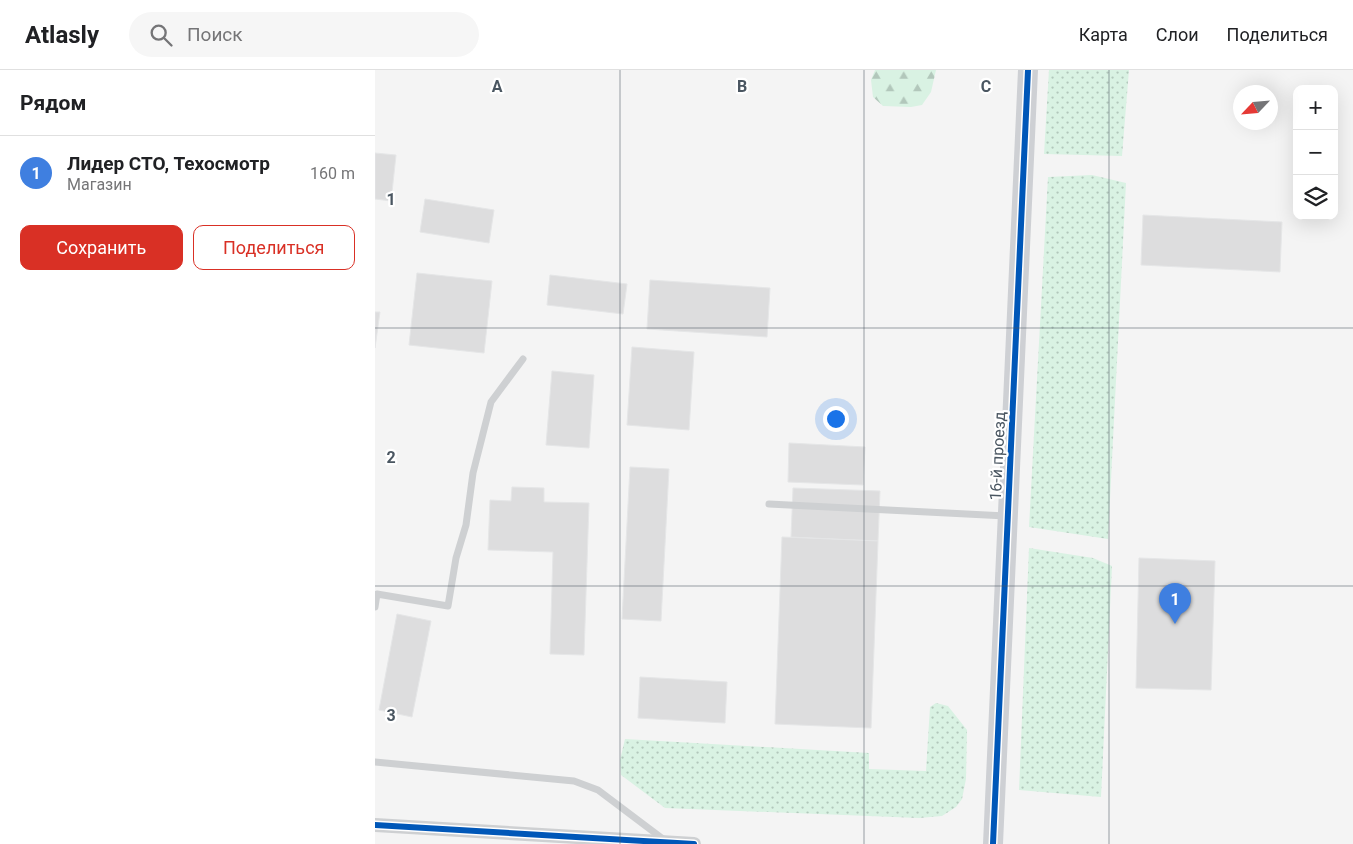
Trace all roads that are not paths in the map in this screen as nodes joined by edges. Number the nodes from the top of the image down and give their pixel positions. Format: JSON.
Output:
{"nodes":[{"id":1,"x":1028,"y":70,"type":"edge"},
{"id":2,"x":523,"y":359,"type":"dead end"},
{"id":3,"x":769,"y":504,"type":"dead end"},
{"id":4,"x":1008,"y":516,"type":"junction"},
{"id":5,"x":375,"y":607,"type":"edge"},
{"id":6,"x":375,"y":762,"type":"edge"},
{"id":7,"x":375,"y":825,"type":"edge"},
{"id":8,"x":584,"y":840,"type":"edge"},
{"id":9,"x":667,"y":843,"type":"junction"},
{"id":10,"x":694,"y":844,"type":"edge"},
{"id":11,"x":993,"y":844,"type":"edge"}],
"edges":[{"from":1,"to":4,"type":"street","name":"16-й проезд"},
{"from":2,"to":5,"type":"lane"},
{"from":3,"to":4,"type":"lane"},
{"from":4,"to":11,"type":"street","name":"16-й проезд"},
{"from":6,"to":9,"type":"lane"},
{"from":7,"to":8,"type":"street"},
{"from":8,"to":9,"type":"street"},
{"from":9,"to":10,"type":"street"}]}
